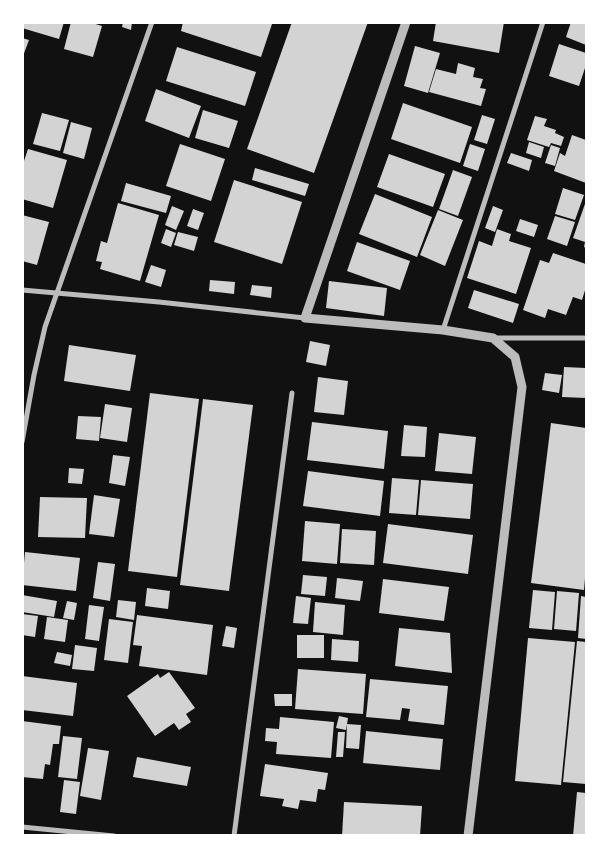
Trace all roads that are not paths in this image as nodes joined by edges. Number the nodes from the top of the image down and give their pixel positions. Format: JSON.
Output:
{"nodes":[{"id":1,"x":152,"y":22,"type":"edge"},
{"id":2,"x":406,"y":22,"type":"edge"},
{"id":3,"x":543,"y":22,"type":"edge"},
{"id":4,"x":22,"y":290,"type":"edge"},
{"id":5,"x":56,"y":294,"type":"junction"},
{"id":6,"x":305,"y":318,"type":"junction"},
{"id":7,"x":443,"y":330,"type":"junction"},
{"id":8,"x":493,"y":338,"type":"junction"},
{"id":9,"x":586,"y":338,"type":"edge"},
{"id":10,"x":292,"y":394,"type":"dead end"},
{"id":11,"x":22,"y":442,"type":"edge"},
{"id":12,"x":22,"y":827,"type":"edge"},
{"id":13,"x":114,"y":836,"type":"edge"},
{"id":14,"x":234,"y":836,"type":"edge"},
{"id":15,"x":468,"y":836,"type":"edge"}],
"edges":[{"from":1,"to":5,"type":"street"},
{"from":2,"to":6,"type":"street"},
{"from":3,"to":7,"type":"street"},
{"from":4,"to":5,"type":"street"},
{"from":5,"to":6,"type":"street"},
{"from":5,"to":11,"type":"street"},
{"from":6,"to":7,"type":"street"},
{"from":7,"to":8,"type":"street"},
{"from":8,"to":9,"type":"street"},
{"from":8,"to":15,"type":"street"},
{"from":10,"to":14,"type":"street"},
{"from":12,"to":13,"type":"street"}]}
